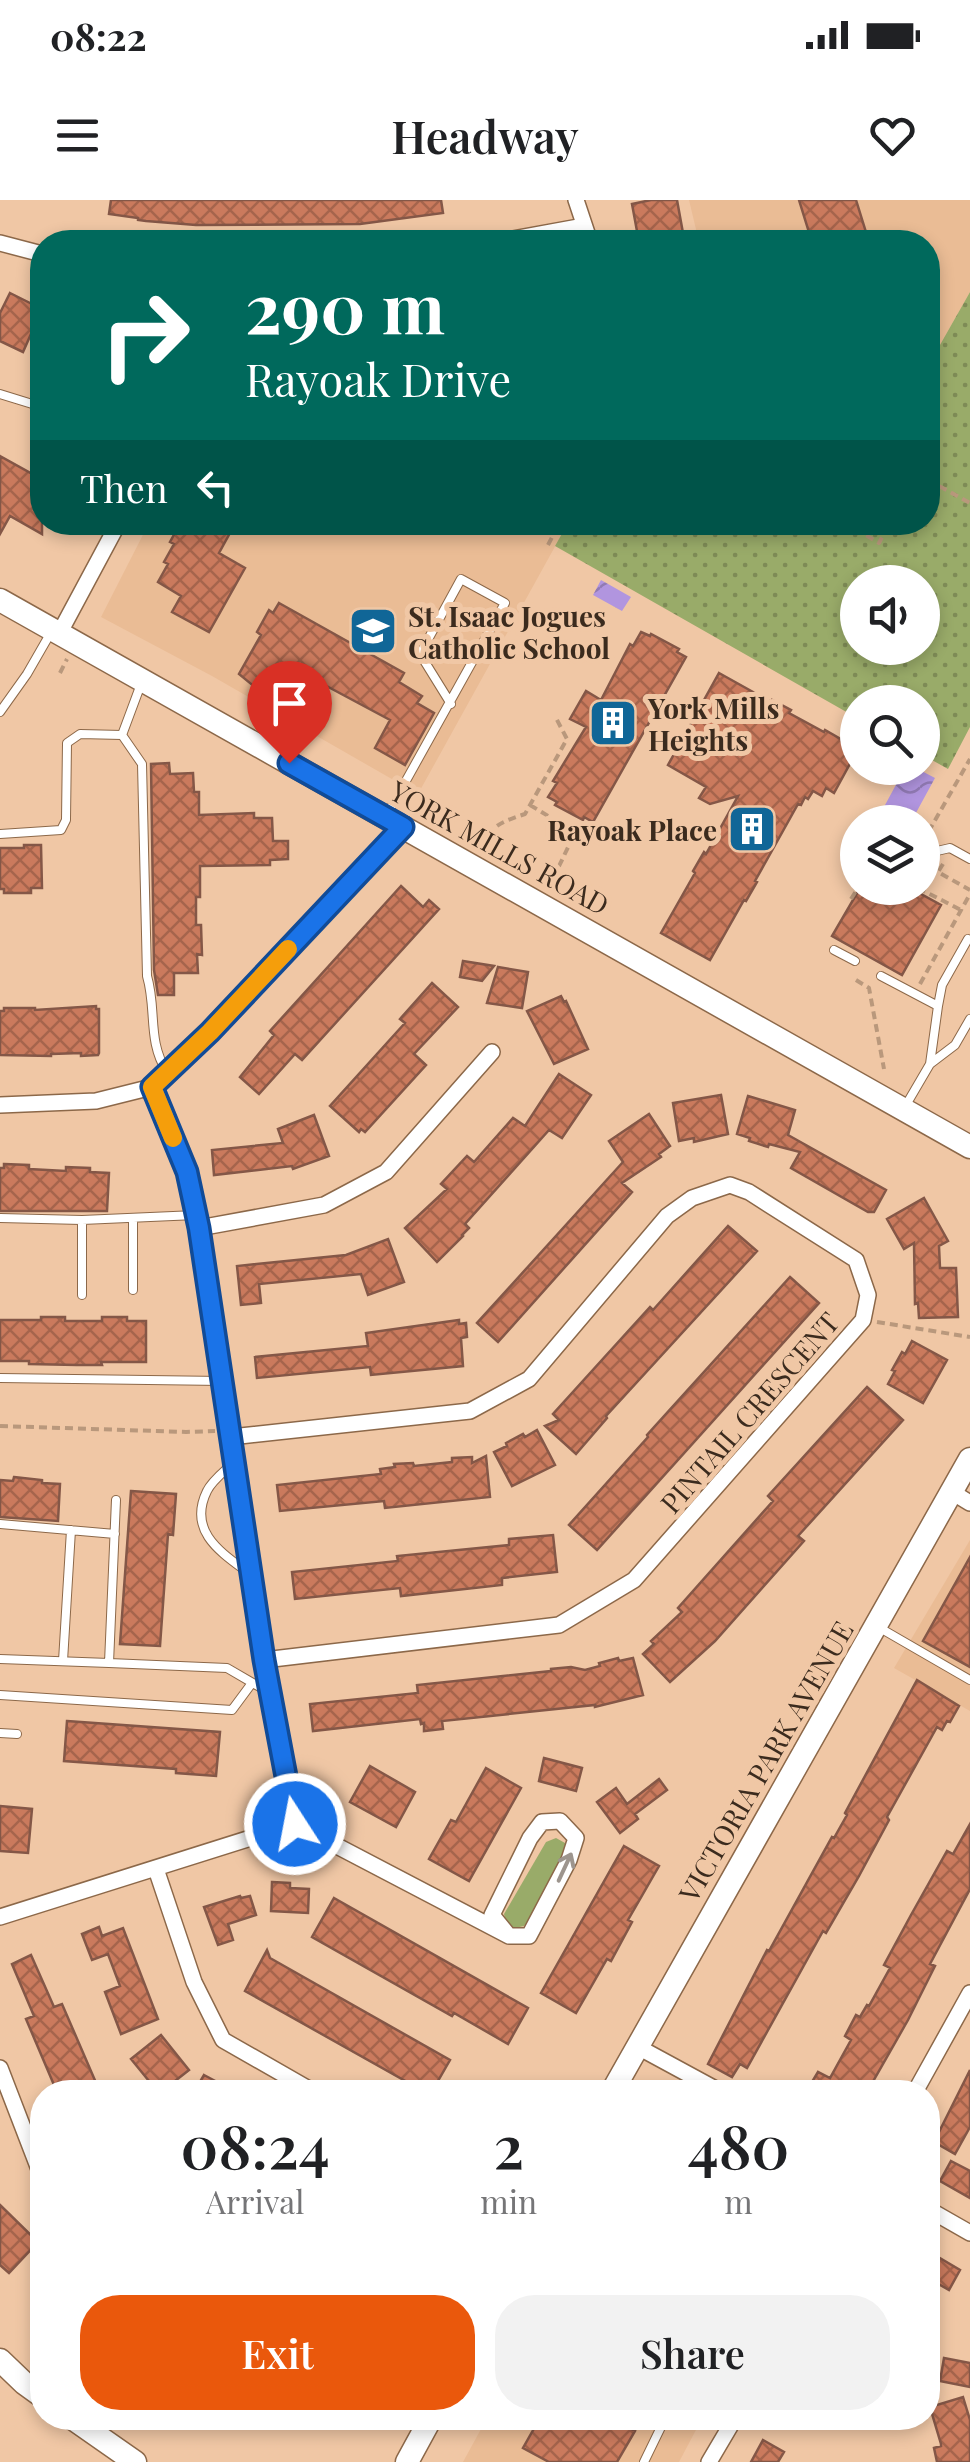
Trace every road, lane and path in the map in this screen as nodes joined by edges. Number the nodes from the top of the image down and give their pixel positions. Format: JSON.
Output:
{"nodes":[{"id":1,"x":576,"y":200,"type":"edge"},
{"id":2,"x":584,"y":226,"type":"junction"},
{"id":3,"x":562,"y":230,"type":"edge"},
{"id":4,"x":586,"y":230,"type":"edge"},
{"id":5,"x":0,"y":243,"type":"edge"},
{"id":6,"x":30,"y":251,"type":"edge"},
{"id":7,"x":0,"y":394,"type":"edge"},
{"id":8,"x":30,"y":403,"type":"edge"},
{"id":9,"x":940,"y":487,"type":"edge"},
{"id":10,"x":970,"y":503,"type":"edge"},
{"id":11,"x":112,"y":535,"type":"edge"},
{"id":12,"x":554,"y":535,"type":"edge"},
{"id":13,"x":548,"y":546,"type":"dead end"},
{"id":14,"x":0,"y":600,"type":"edge"},
{"id":15,"x":56,"y":632,"type":"junction"},
{"id":16,"x":69,"y":656,"type":"dead end"},
{"id":17,"x":60,"y":673,"type":"dead end"},
{"id":18,"x":142,"y":680,"type":"junction"},
{"id":19,"x":328,"y":695,"type":"dead end"},
{"id":20,"x":450,"y":704,"type":"junction"},
{"id":21,"x":0,"y":712,"type":"edge"},
{"id":22,"x":556,"y":718,"type":"dead end"},
{"id":23,"x":122,"y":735,"type":"junction"},
{"id":24,"x":970,"y":759,"type":"edge"},
{"id":25,"x":289,"y":763,"type":"junction"},
{"id":26,"x":530,"y":805,"type":"junction"},
{"id":27,"x":940,"y":812,"type":"edge"},
{"id":28,"x":394,"y":822,"type":"junction"},
{"id":29,"x":0,"y":834,"type":"edge"},
{"id":30,"x":481,"y":846,"type":"dead end"},
{"id":31,"x":940,"y":850,"type":"edge"},
{"id":32,"x":946,"y":860,"type":"dead end"},
{"id":33,"x":970,"y":860,"type":"edge"},
{"id":34,"x":550,"y":885,"type":"dead end"},
{"id":35,"x":970,"y":892,"type":"edge"},
{"id":36,"x":940,"y":901,"type":"edge"},
{"id":37,"x":960,"y":912,"type":"junction"},
{"id":38,"x":970,"y":918,"type":"edge"},
{"id":39,"x":968,"y":939,"type":"edge"},
{"id":40,"x":834,"y":950,"type":"dead end"},
{"id":41,"x":855,"y":962,"type":"dead end"},
{"id":42,"x":881,"y":976,"type":"dead end"},
{"id":43,"x":856,"y":980,"type":"dead end"},
{"id":44,"x":916,"y":986,"type":"dead end"},
{"id":45,"x":938,"y":1006,"type":"junction"},
{"id":46,"x":970,"y":1019,"type":"edge"},
{"id":47,"x":492,"y":1052,"type":"dead end"},
{"id":48,"x":930,"y":1064,"type":"junction"},
{"id":49,"x":884,"y":1069,"type":"dead end"},
{"id":50,"x":167,"y":1072,"type":"junction"},
{"id":51,"x":152,"y":1087,"type":"junction"},
{"id":52,"x":0,"y":1106,"type":"edge"},
{"id":53,"x":904,"y":1109,"type":"junction"},
{"id":54,"x":970,"y":1147,"type":"edge"},
{"id":55,"x":0,"y":1218,"type":"edge"},
{"id":56,"x":133,"y":1218,"type":"junction"},
{"id":57,"x":82,"y":1220,"type":"junction"},
{"id":58,"x":197,"y":1221,"type":"junction"},
{"id":59,"x":133,"y":1290,"type":"dead end"},
{"id":60,"x":82,"y":1295,"type":"dead end"},
{"id":61,"x":863,"y":1320,"type":"junction"},
{"id":62,"x":970,"y":1337,"type":"edge"},
{"id":63,"x":0,"y":1378,"type":"edge"},
{"id":64,"x":222,"y":1381,"type":"junction"},
{"id":65,"x":0,"y":1426,"type":"edge"},
{"id":66,"x":230,"y":1434,"type":"junction"},
{"id":67,"x":970,"y":1459,"type":"edge"},
{"id":68,"x":234,"y":1462,"type":"junction"},
{"id":69,"x":961,"y":1498,"type":"edge"},
{"id":70,"x":116,"y":1500,"type":"dead end"},
{"id":71,"x":0,"y":1524,"type":"edge"},
{"id":72,"x":72,"y":1530,"type":"junction"},
{"id":73,"x":115,"y":1534,"type":"junction"},
{"id":74,"x":252,"y":1575,"type":"junction"},
{"id":75,"x":876,"y":1626,"type":"junction"},
{"id":76,"x":0,"y":1659,"type":"edge"},
{"id":77,"x":264,"y":1660,"type":"junction"},
{"id":78,"x":64,"y":1661,"type":"junction"},
{"id":79,"x":109,"y":1662,"type":"junction"},
{"id":80,"x":970,"y":1680,"type":"edge"},
{"id":81,"x":252,"y":1682,"type":"junction"},
{"id":82,"x":270,"y":1694,"type":"junction"},
{"id":83,"x":0,"y":1695,"type":"edge"},
{"id":84,"x":0,"y":1733,"type":"edge"},
{"id":85,"x":17,"y":1734,"type":"dead end"},
{"id":86,"x":295,"y":1824,"type":"junction"},
{"id":87,"x":156,"y":1869,"type":"junction"},
{"id":88,"x":0,"y":1917,"type":"edge"},
{"id":89,"x":510,"y":1936,"type":"junction"},
{"id":90,"x":970,"y":1993,"type":"edge"},
{"id":91,"x":638,"y":2047,"type":"junction"},
{"id":92,"x":0,"y":2068,"type":"edge"},
{"id":93,"x":293,"y":2080,"type":"edge"},
{"id":94,"x":619,"y":2080,"type":"edge"},
{"id":95,"x":700,"y":2080,"type":"edge"},
{"id":96,"x":922,"y":2080,"type":"edge"},
{"id":97,"x":30,"y":2145,"type":"edge"},
{"id":98,"x":940,"y":2216,"type":"edge"},
{"id":99,"x":970,"y":2233,"type":"edge"},
{"id":100,"x":0,"y":2360,"type":"edge"},
{"id":101,"x":30,"y":2387,"type":"edge"},
{"id":102,"x":89,"y":2430,"type":"edge"},
{"id":103,"x":427,"y":2430,"type":"edge"},
{"id":104,"x":660,"y":2430,"type":"edge"},
{"id":105,"x":727,"y":2430,"type":"edge"},
{"id":106,"x":413,"y":2460,"type":"edge"},
{"id":107,"x":135,"y":2462,"type":"edge"},
{"id":108,"x":644,"y":2462,"type":"edge"},
{"id":109,"x":709,"y":2462,"type":"edge"}],
"edges":[{"from":1,"to":2,"type":"street"},
{"from":2,"to":3,"type":"street"},
{"from":2,"to":4,"type":"street"},
{"from":5,"to":6,"type":"street"},
{"from":7,"to":8,"type":"lane"},
{"from":9,"to":10,"type":"path"},
{"from":11,"to":15,"type":"street"},
{"from":12,"to":13,"type":"path"},
{"from":14,"to":15,"type":"street","name":"YORK MILLS ROAD"},
{"from":15,"to":18,"type":"street","name":"YORK MILLS ROAD"},
{"from":15,"to":21,"type":"lane"},
{"from":16,"to":17,"type":"path"},
{"from":18,"to":23,"type":"lane"},
{"from":18,"to":25,"type":"street","name":"YORK MILLS ROAD"},
{"from":19,"to":25,"type":"path"},
{"from":20,"to":20,"type":"lane"},
{"from":20,"to":28,"type":"lane"},
{"from":22,"to":26,"type":"path"},
{"from":23,"to":29,"type":"lane"},
{"from":23,"to":50,"type":"lane"},
{"from":24,"to":27,"type":"path"},
{"from":25,"to":28,"type":"street","name":"YORK MILLS ROAD"},
{"from":26,"to":30,"type":"path"},
{"from":26,"to":34,"type":"path"},
{"from":28,"to":50,"type":"street"},
{"from":28,"to":53,"type":"street","name":"YORK MILLS ROAD"},
{"from":31,"to":33,"type":"lane"},
{"from":32,"to":35,"type":"path"},
{"from":35,"to":37,"type":"path"},
{"from":36,"to":37,"type":"path"},
{"from":37,"to":38,"type":"path"},
{"from":37,"to":44,"type":"path"},
{"from":39,"to":45,"type":"lane"},
{"from":40,"to":41,"type":"lane"},
{"from":42,"to":45,"type":"lane"},
{"from":43,"to":49,"type":"path"},
{"from":45,"to":48,"type":"lane"},
{"from":46,"to":48,"type":"lane"},
{"from":47,"to":58,"type":"street"},
{"from":48,"to":53,"type":"lane"},
{"from":50,"to":51,"type":"street"},
{"from":51,"to":52,"type":"street"},
{"from":51,"to":58,"type":"street"},
{"from":53,"to":54,"type":"street","name":"YORK MILLS ROAD"},
{"from":55,"to":57,"type":"lane"},
{"from":56,"to":57,"type":"lane"},
{"from":56,"to":58,"type":"lane"},
{"from":56,"to":59,"type":"lane"},
{"from":57,"to":60,"type":"lane"},
{"from":58,"to":64,"type":"street"},
{"from":61,"to":62,"type":"path"},
{"from":61,"to":66,"type":"street","name":"PINTAIL CRESCENT"},
{"from":61,"to":77,"type":"street","name":"PINTAIL CRESCENT"},
{"from":63,"to":64,"type":"lane"},
{"from":64,"to":66,"type":"street"},
{"from":65,"to":66,"type":"path"},
{"from":66,"to":68,"type":"street"},
{"from":67,"to":69,"type":"street","name":"VICTORIA PARK AVENUE"},
{"from":68,"to":74,"type":"street"},
{"from":68,"to":74,"type":"lane"},
{"from":69,"to":75,"type":"street","name":"VICTORIA PARK AVENUE"},
{"from":70,"to":73,"type":"lane"},
{"from":71,"to":72,"type":"lane"},
{"from":72,"to":73,"type":"lane"},
{"from":72,"to":78,"type":"lane"},
{"from":73,"to":79,"type":"lane"},
{"from":74,"to":77,"type":"street"},
{"from":75,"to":80,"type":"lane"},
{"from":75,"to":91,"type":"street","name":"VICTORIA PARK AVENUE"},
{"from":76,"to":78,"type":"lane"},
{"from":77,"to":82,"type":"street"},
{"from":78,"to":79,"type":"lane"},
{"from":79,"to":81,"type":"lane"},
{"from":81,"to":82,"type":"lane"},
{"from":81,"to":83,"type":"lane"},
{"from":82,"to":86,"type":"street"},
{"from":84,"to":85,"type":"lane"},
{"from":86,"to":87,"type":"street"},
{"from":86,"to":89,"type":"street"},
{"from":87,"to":88,"type":"street"},
{"from":87,"to":93,"type":"street"},
{"from":89,"to":89,"type":"street","one_way":true},
{"from":90,"to":96,"type":"street"},
{"from":91,"to":94,"type":"street","name":"VICTORIA PARK AVENUE"},
{"from":91,"to":95,"type":"street"},
{"from":92,"to":97,"type":"street"},
{"from":98,"to":99,"type":"street"},
{"from":100,"to":101,"type":"street"},
{"from":102,"to":107,"type":"street"},
{"from":103,"to":106,"type":"street"},
{"from":104,"to":108,"type":"lane"},
{"from":105,"to":109,"type":"street"}]}
